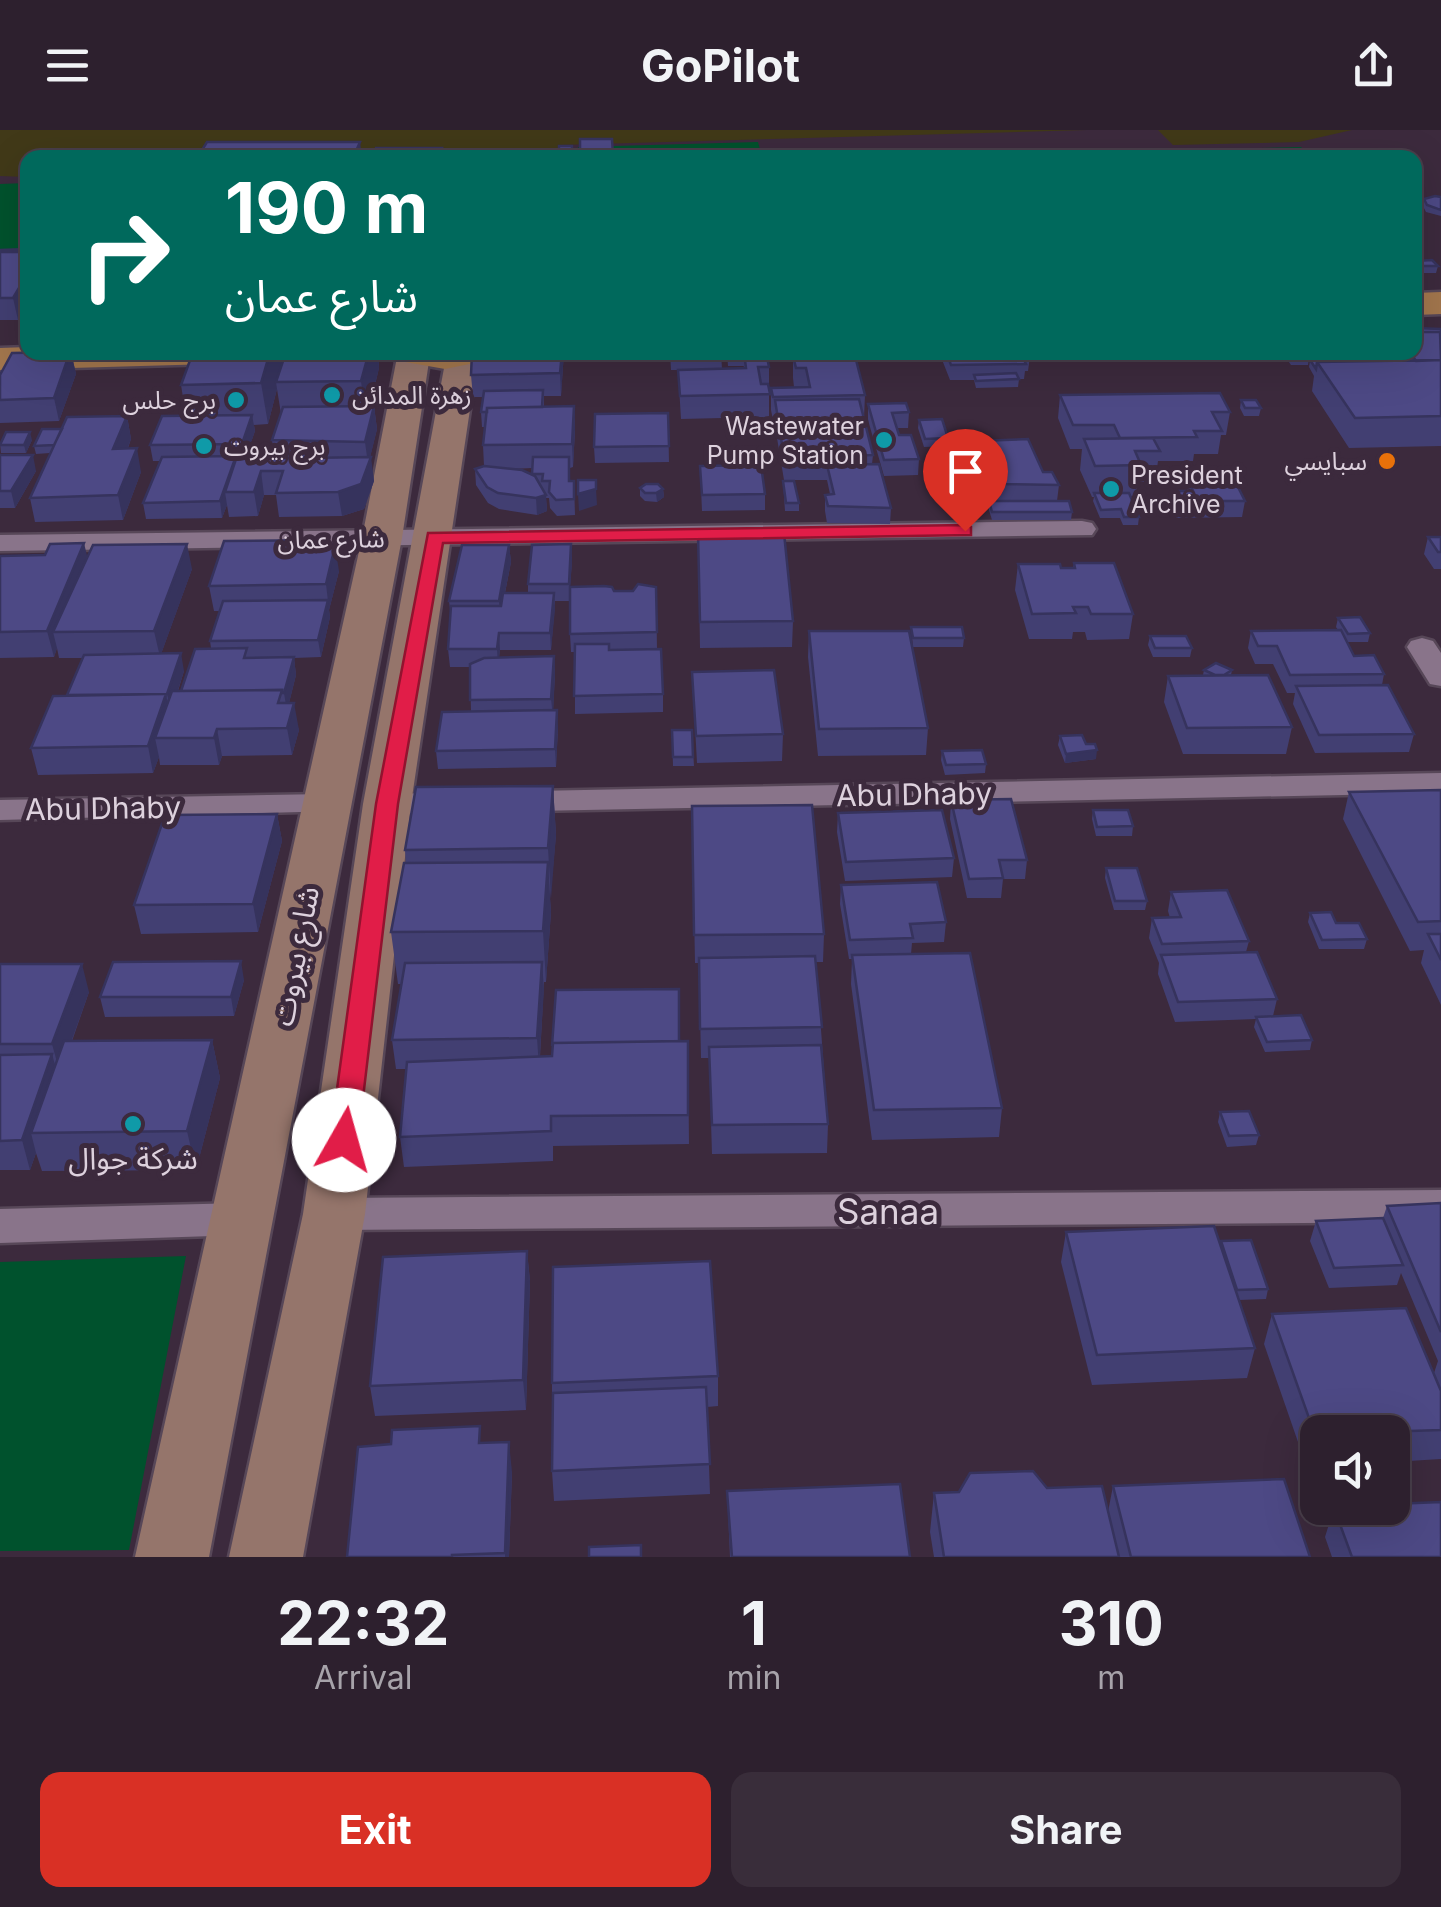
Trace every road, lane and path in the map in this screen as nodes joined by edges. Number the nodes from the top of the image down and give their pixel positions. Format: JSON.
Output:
{"nodes":[{"id":1,"x":438,"y":360,"type":"edge"},
{"id":2,"x":1082,"y":530,"type":"dead end"},
{"id":3,"x":408,"y":538,"type":"junction"},
{"id":4,"x":0,"y":543,"type":"edge"},
{"id":5,"x":1422,"y":648,"type":"dead end"},
{"id":6,"x":1441,"y":677,"type":"edge"},
{"id":7,"x":1441,"y":783,"type":"edge"},
{"id":8,"x":325,"y":804,"type":"junction"},
{"id":9,"x":387,"y":804,"type":"junction"},
{"id":10,"x":0,"y":810,"type":"edge"},
{"id":11,"x":1441,"y":1206,"type":"edge"},
{"id":12,"x":334,"y":1214,"type":"junction"},
{"id":13,"x":243,"y":1219,"type":"junction"},
{"id":14,"x":0,"y":1226,"type":"edge"},
{"id":15,"x":172,"y":1557,"type":"edge"},
{"id":16,"x":266,"y":1557,"type":"edge"}],
"edges":[{"from":1,"to":3,"type":"main road","name":"شارع بيروت"},
{"from":2,"to":3,"type":"street","name":"شارع عمان"},
{"from":3,"to":4,"type":"street","name":"شارع عمان"},
{"from":3,"to":8,"type":"main road","name":"شارع بيروت"},
{"from":3,"to":9,"type":"main road","name":"شارع بيروت"},
{"from":5,"to":6,"type":"street"},
{"from":7,"to":9,"type":"street","name":"Abu Dhaby"},
{"from":8,"to":10,"type":"street","name":"Abu Dhaby"},
{"from":8,"to":13,"type":"main road","name":"شارع بيروت"},
{"from":9,"to":12,"type":"main road","name":"شارع بيروت"},
{"from":11,"to":12,"type":"street","name":"Sanaa"},
{"from":12,"to":16,"type":"main road","name":"شارع بيروت"},
{"from":13,"to":14,"type":"street"},
{"from":13,"to":15,"type":"main road","name":"شارع بيروت"}]}
